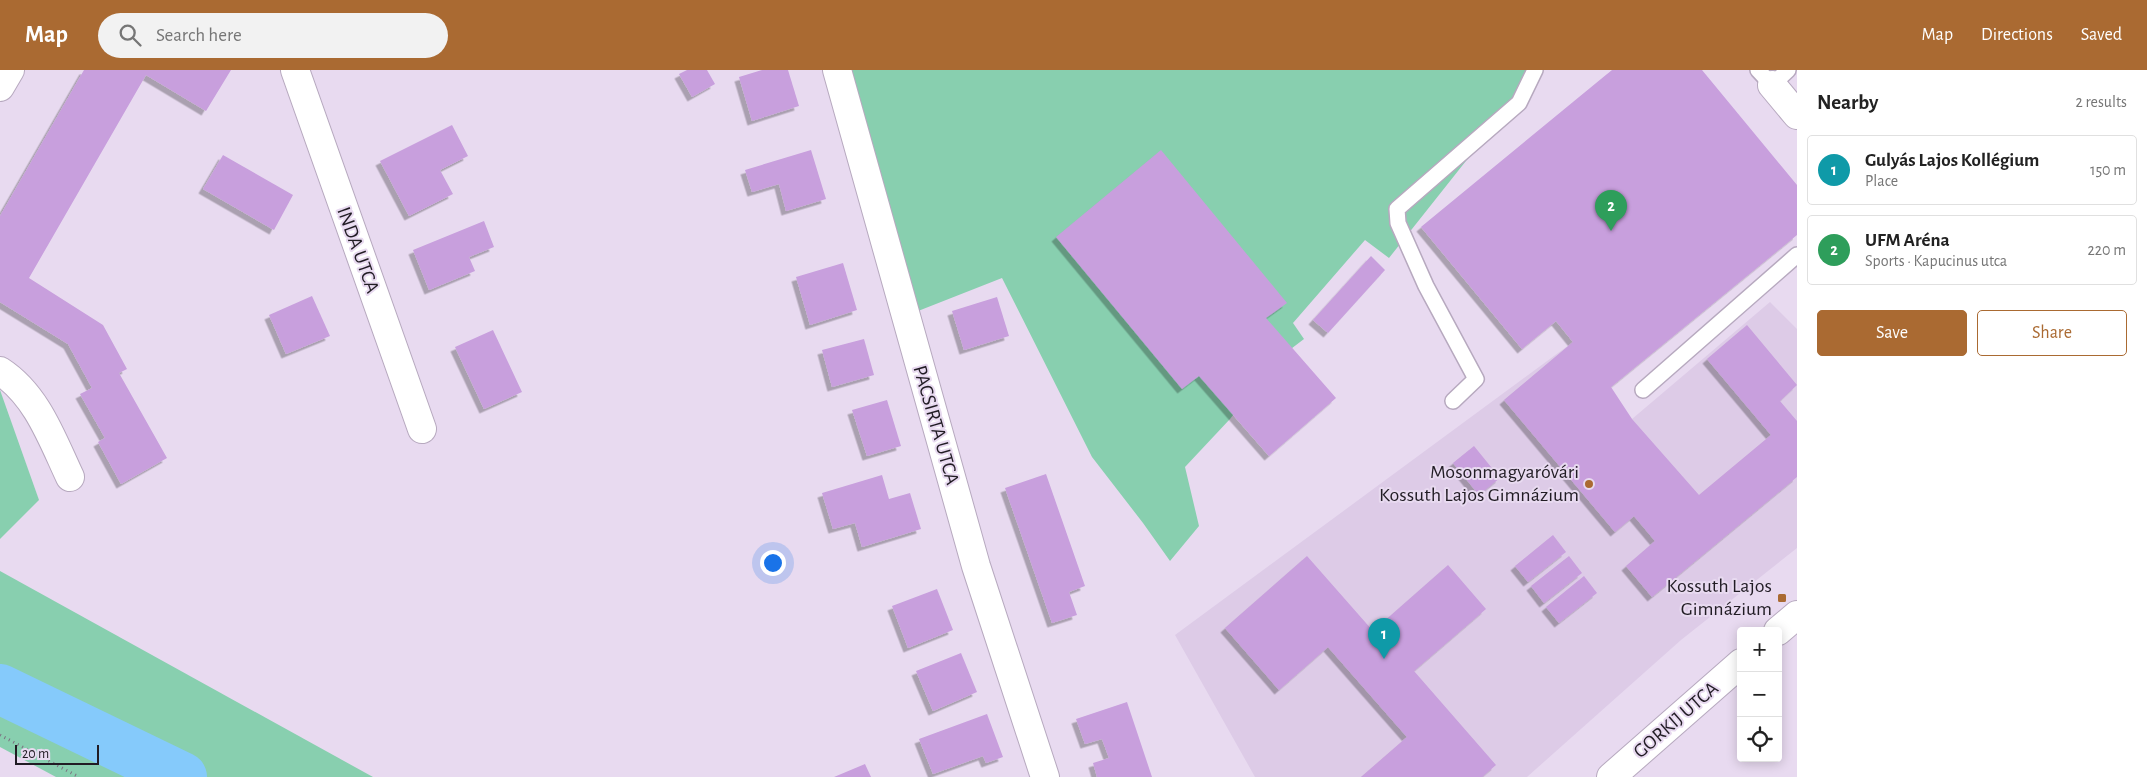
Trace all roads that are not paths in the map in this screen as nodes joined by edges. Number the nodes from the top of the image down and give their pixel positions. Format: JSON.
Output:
{"nodes":[{"id":1,"x":10,"y":70,"type":"edge"},
{"id":2,"x":295,"y":70,"type":"edge"},
{"id":3,"x":836,"y":70,"type":"edge"},
{"id":4,"x":1535,"y":70,"type":"edge"},
{"id":5,"x":1773,"y":75,"type":"edge"},
{"id":6,"x":0,"y":87,"type":"edge"},
{"id":7,"x":1797,"y":115,"type":"edge"},
{"id":8,"x":1797,"y":255,"type":"edge"},
{"id":9,"x":0,"y":372,"type":"edge"},
{"id":10,"x":1643,"y":390,"type":"dead end"},
{"id":11,"x":1453,"y":400,"type":"dead end"},
{"id":12,"x":422,"y":429,"type":"dead end"},
{"id":13,"x":70,"y":476,"type":"dead end"},
{"id":14,"x":1797,"y":615,"type":"edge"},
{"id":15,"x":1782,"y":628,"type":"edge"},
{"id":16,"x":1737,"y":667,"type":"edge"},
{"id":17,"x":1045,"y":777,"type":"edge"},
{"id":18,"x":1611,"y":777,"type":"edge"}],
"edges":[{"from":1,"to":6,"type":"street"},
{"from":2,"to":12,"type":"street","name":"INDA UTCA"},
{"from":3,"to":17,"type":"street","name":"PACSIRTA UTCA"},
{"from":4,"to":11,"type":"lane"},
{"from":5,"to":7,"type":"street"},
{"from":8,"to":10,"type":"lane"},
{"from":9,"to":13,"type":"street"},
{"from":14,"to":15,"type":"street"},
{"from":16,"to":18,"type":"street","name":"GORKIJ UTCA"}]}
